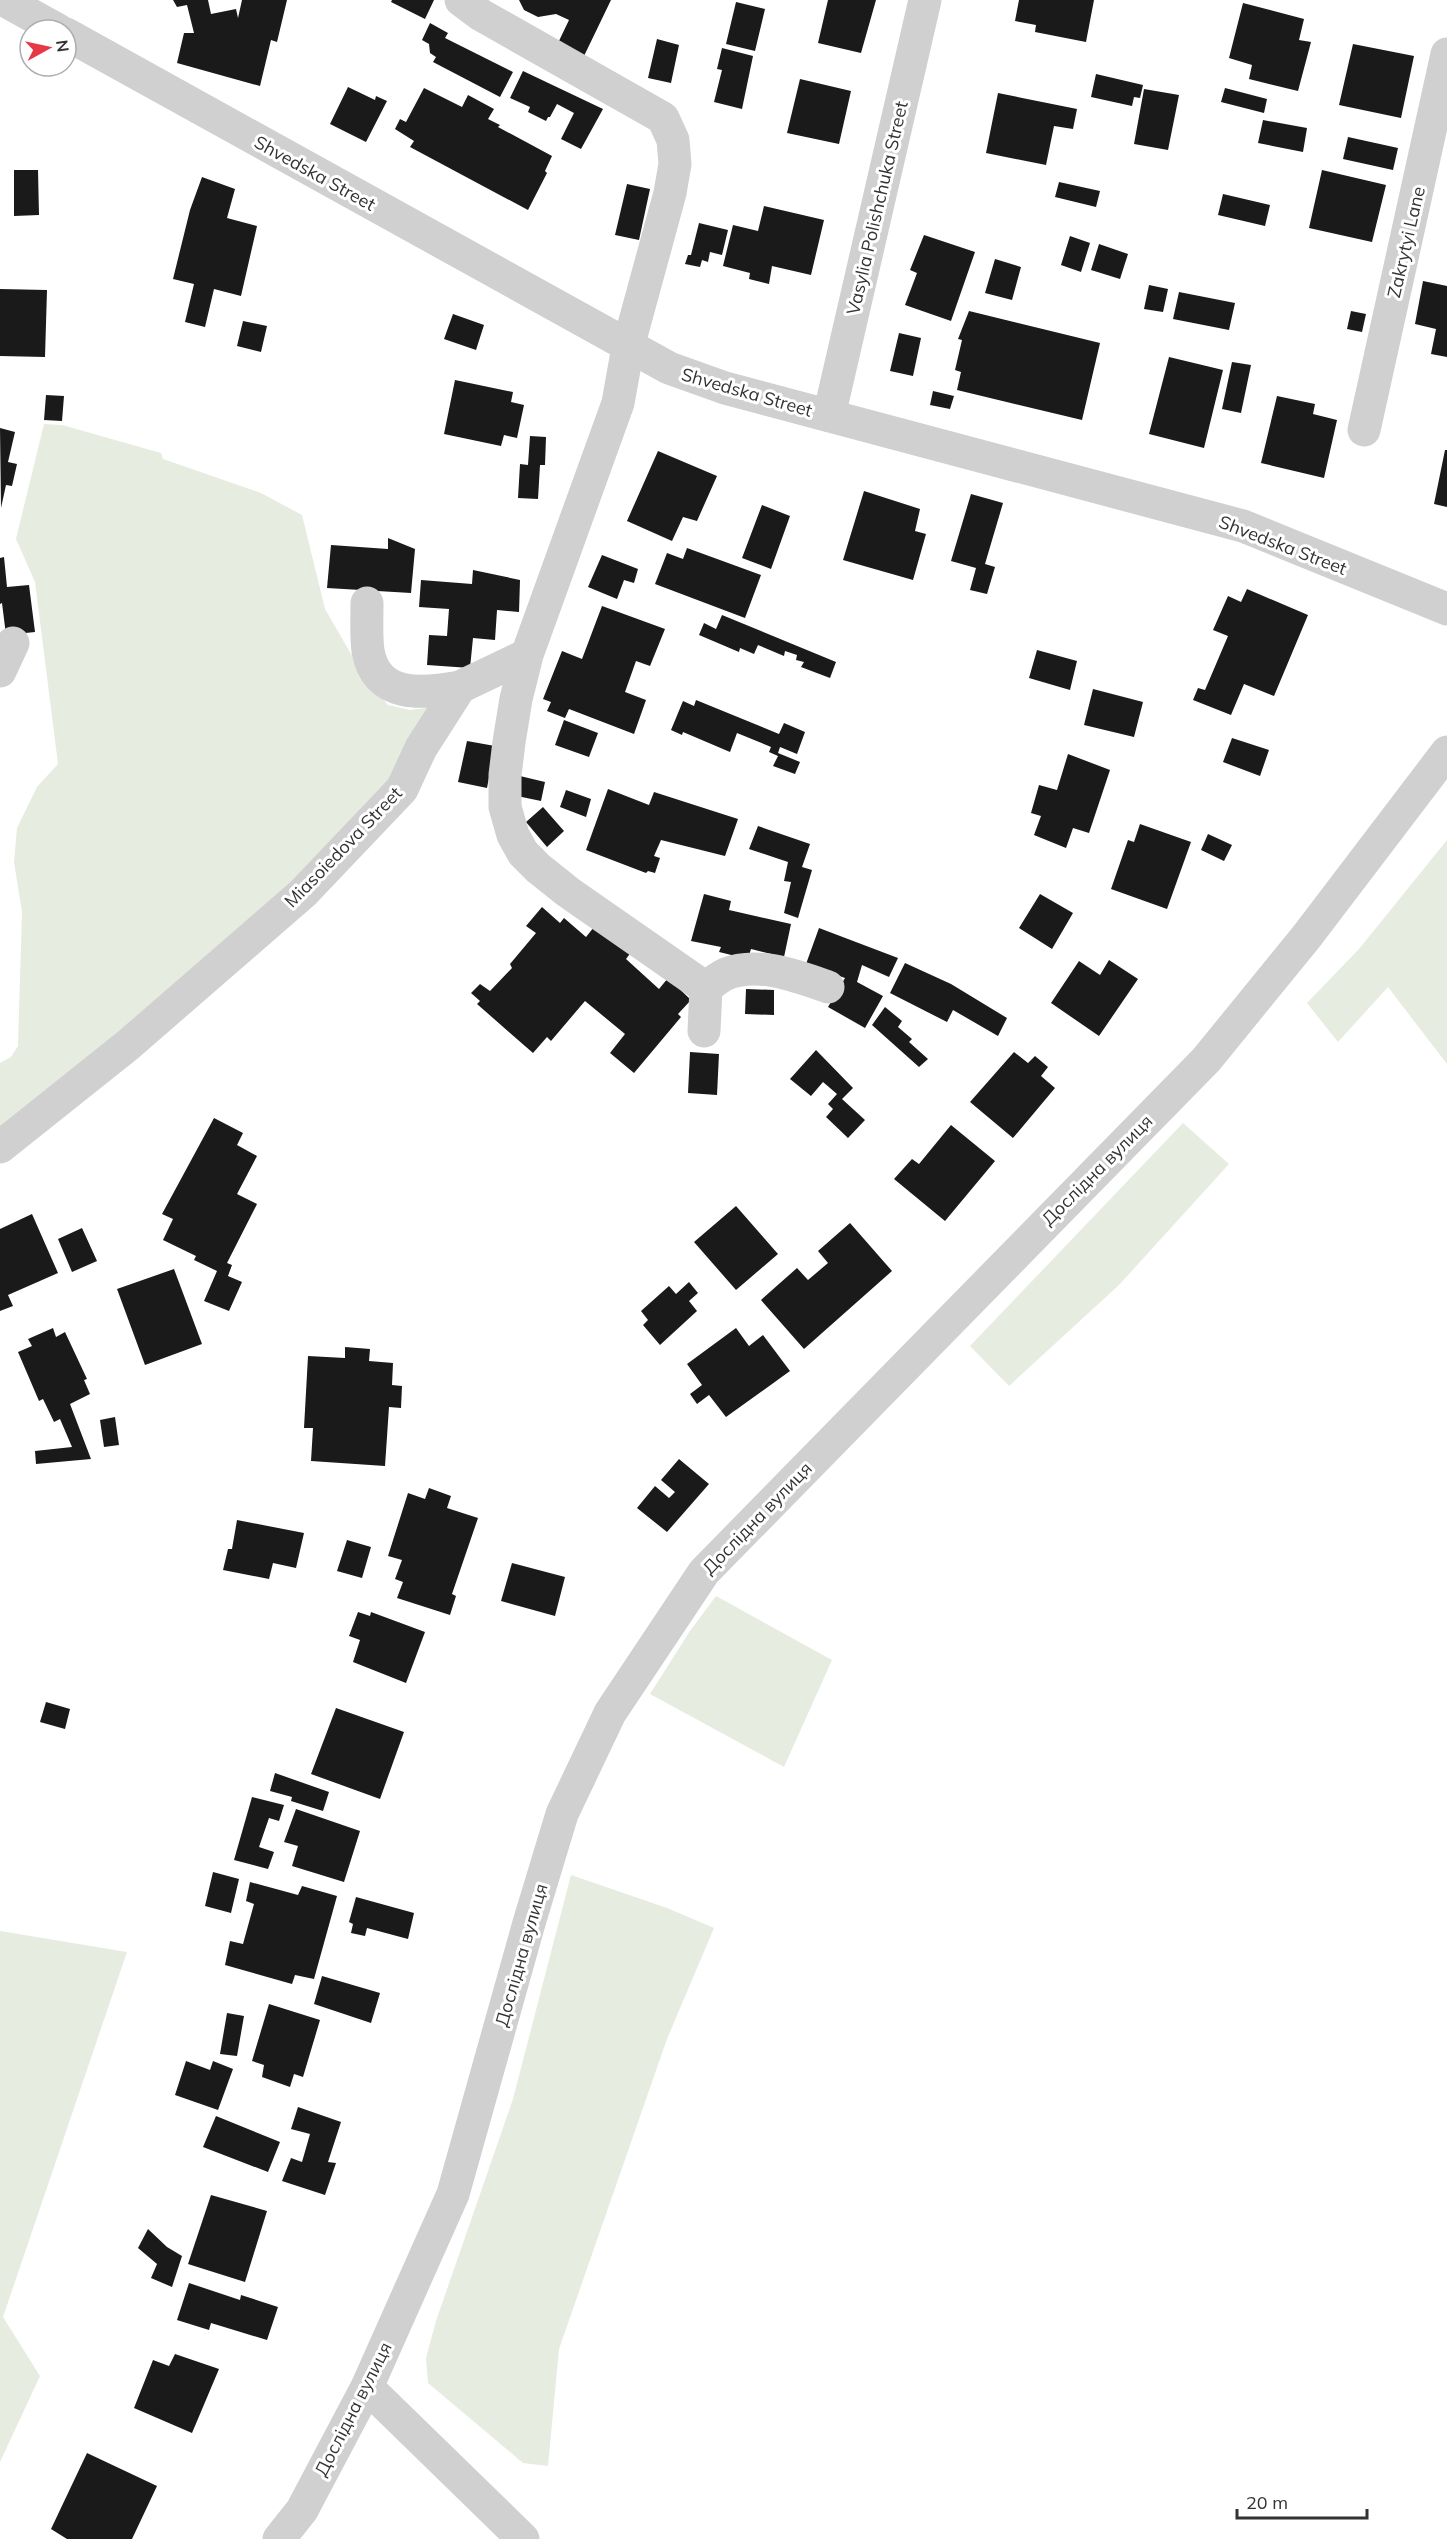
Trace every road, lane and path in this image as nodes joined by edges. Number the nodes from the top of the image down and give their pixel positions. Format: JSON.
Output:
{"nodes":[{"id":1,"x":4,"y":0,"type":"edge"},
{"id":2,"x":461,"y":0,"type":"edge"},
{"id":3,"x":925,"y":0,"type":"edge"},
{"id":4,"x":36,"y":18,"type":"edge"},
{"id":5,"x":78,"y":41,"type":"edge"},
{"id":6,"x":1447,"y":54,"type":"edge"},
{"id":7,"x":628,"y":347,"type":"junction"},
{"id":8,"x":829,"y":416,"type":"junction"},
{"id":9,"x":1364,"y":430,"type":"dead end"},
{"id":10,"x":368,"y":603,"type":"dead end"},
{"id":11,"x":1447,"y":609,"type":"edge"},
{"id":12,"x":527,"y":655,"type":"junction"},
{"id":13,"x":460,"y":687,"type":"junction"},
{"id":14,"x":1447,"y":752,"type":"edge"},
{"id":15,"x":828,"y":987,"type":"dead end"},
{"id":16,"x":706,"y":988,"type":"junction"},
{"id":17,"x":704,"y":1031,"type":"dead end"},
{"id":18,"x":0,"y":1147,"type":"edge"},
{"id":19,"x":367,"y":2387,"type":"junction"},
{"id":20,"x":279,"y":2539,"type":"edge"},
{"id":21,"x":522,"y":2539,"type":"edge"}],
"edges":[{"from":1,"to":4,"type":"street"},
{"from":2,"to":7,"type":"street"},
{"from":3,"to":8,"type":"street","name":"Vasylia Polishchuka Street"},
{"from":5,"to":7,"type":"street","name":"Shvedska Street"},
{"from":6,"to":9,"type":"street","name":"Zakrytyi Lane"},
{"from":7,"to":8,"type":"street","name":"Shvedska Street"},
{"from":7,"to":12,"type":"street"},
{"from":8,"to":11,"type":"street","name":"Shvedska Street"},
{"from":10,"to":13,"type":"street"},
{"from":12,"to":13,"type":"street"},
{"from":12,"to":16,"type":"street"},
{"from":13,"to":18,"type":"street","name":"Miasoiedova Street"},
{"from":14,"to":19,"type":"street","name":"Дослідна вулиця"},
{"from":15,"to":16,"type":"street"},
{"from":16,"to":17,"type":"street"},
{"from":19,"to":20,"type":"street","name":"Дослідна вулиця"},
{"from":19,"to":21,"type":"street"}]}
